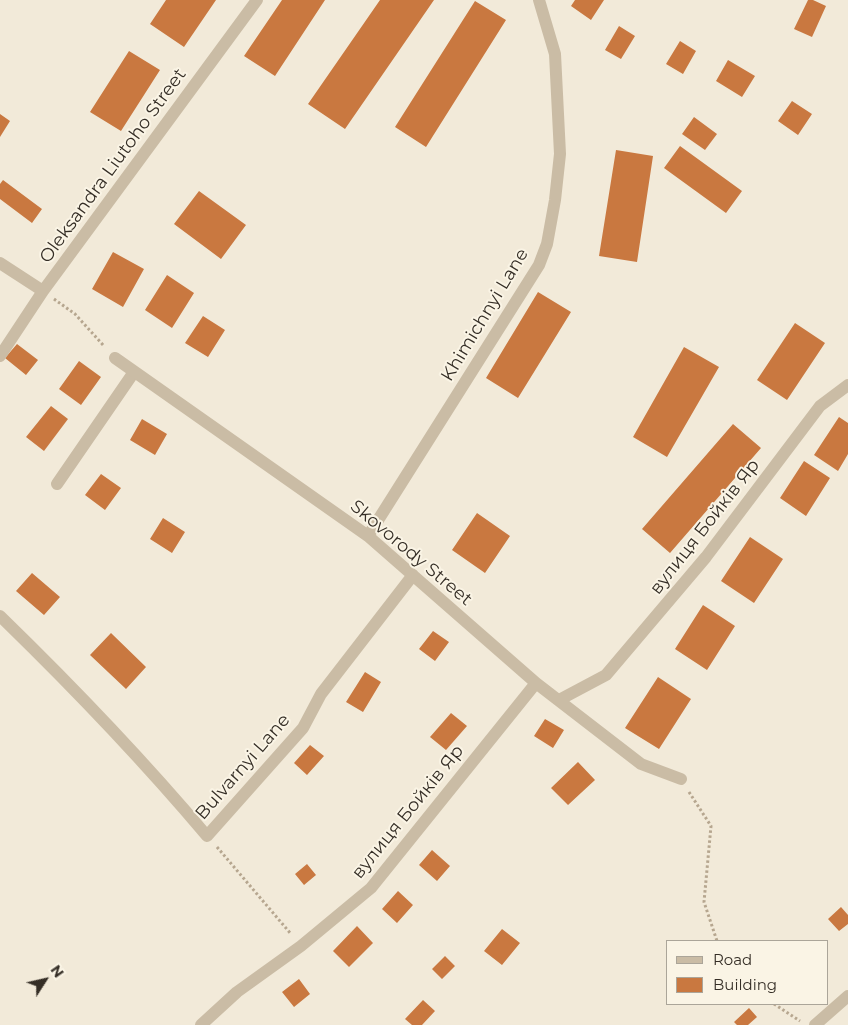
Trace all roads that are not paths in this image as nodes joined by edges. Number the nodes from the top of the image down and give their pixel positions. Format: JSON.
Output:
{"nodes":[{"id":1,"x":257,"y":0,"type":"edge"},
{"id":2,"x":539,"y":0,"type":"edge"},
{"id":3,"x":0,"y":263,"type":"edge"},
{"id":4,"x":42,"y":291,"type":"junction"},
{"id":5,"x":0,"y":356,"type":"edge"},
{"id":6,"x":115,"y":358,"type":"road end"},
{"id":7,"x":134,"y":372,"type":"junction"},
{"id":8,"x":848,"y":385,"type":"edge"},
{"id":9,"x":57,"y":484,"type":"dead end"},
{"id":10,"x":368,"y":536,"type":"junction"},
{"id":11,"x":412,"y":575,"type":"junction"},
{"id":12,"x":0,"y":616,"type":"edge"},
{"id":13,"x":536,"y":683,"type":"junction"},
{"id":14,"x":559,"y":700,"type":"junction"},
{"id":15,"x":681,"y":779,"type":"road end"},
{"id":16,"x":848,"y":996,"type":"edge"},
{"id":17,"x":201,"y":1025,"type":"edge"},
{"id":18,"x":815,"y":1025,"type":"edge"}],
"edges":[{"from":1,"to":4,"type":"street","name":"Oleksandra Liutoho Street"},
{"from":2,"to":10,"type":"street","name":"Khimichnyi Lane"},
{"from":3,"to":4,"type":"street"},
{"from":4,"to":5,"type":"street","name":"Oleksandra Liutoho Street"},
{"from":6,"to":7,"type":"street","name":"Skovorody Street"},
{"from":7,"to":9,"type":"street"},
{"from":7,"to":10,"type":"street","name":"Skovorody Street"},
{"from":8,"to":14,"type":"street","name":"вулиця Бойків Яр"},
{"from":10,"to":11,"type":"street","name":"Skovorody Street"},
{"from":11,"to":12,"type":"street","name":"Bulvarnyi Lane"},
{"from":11,"to":13,"type":"street","name":"Skovorody Street"},
{"from":13,"to":14,"type":"street","name":"Skovorody Street"},
{"from":13,"to":17,"type":"street","name":"вулиця Бойків Яр"},
{"from":14,"to":15,"type":"street","name":"Skovorody Street"},
{"from":16,"to":18,"type":"street"}]}
